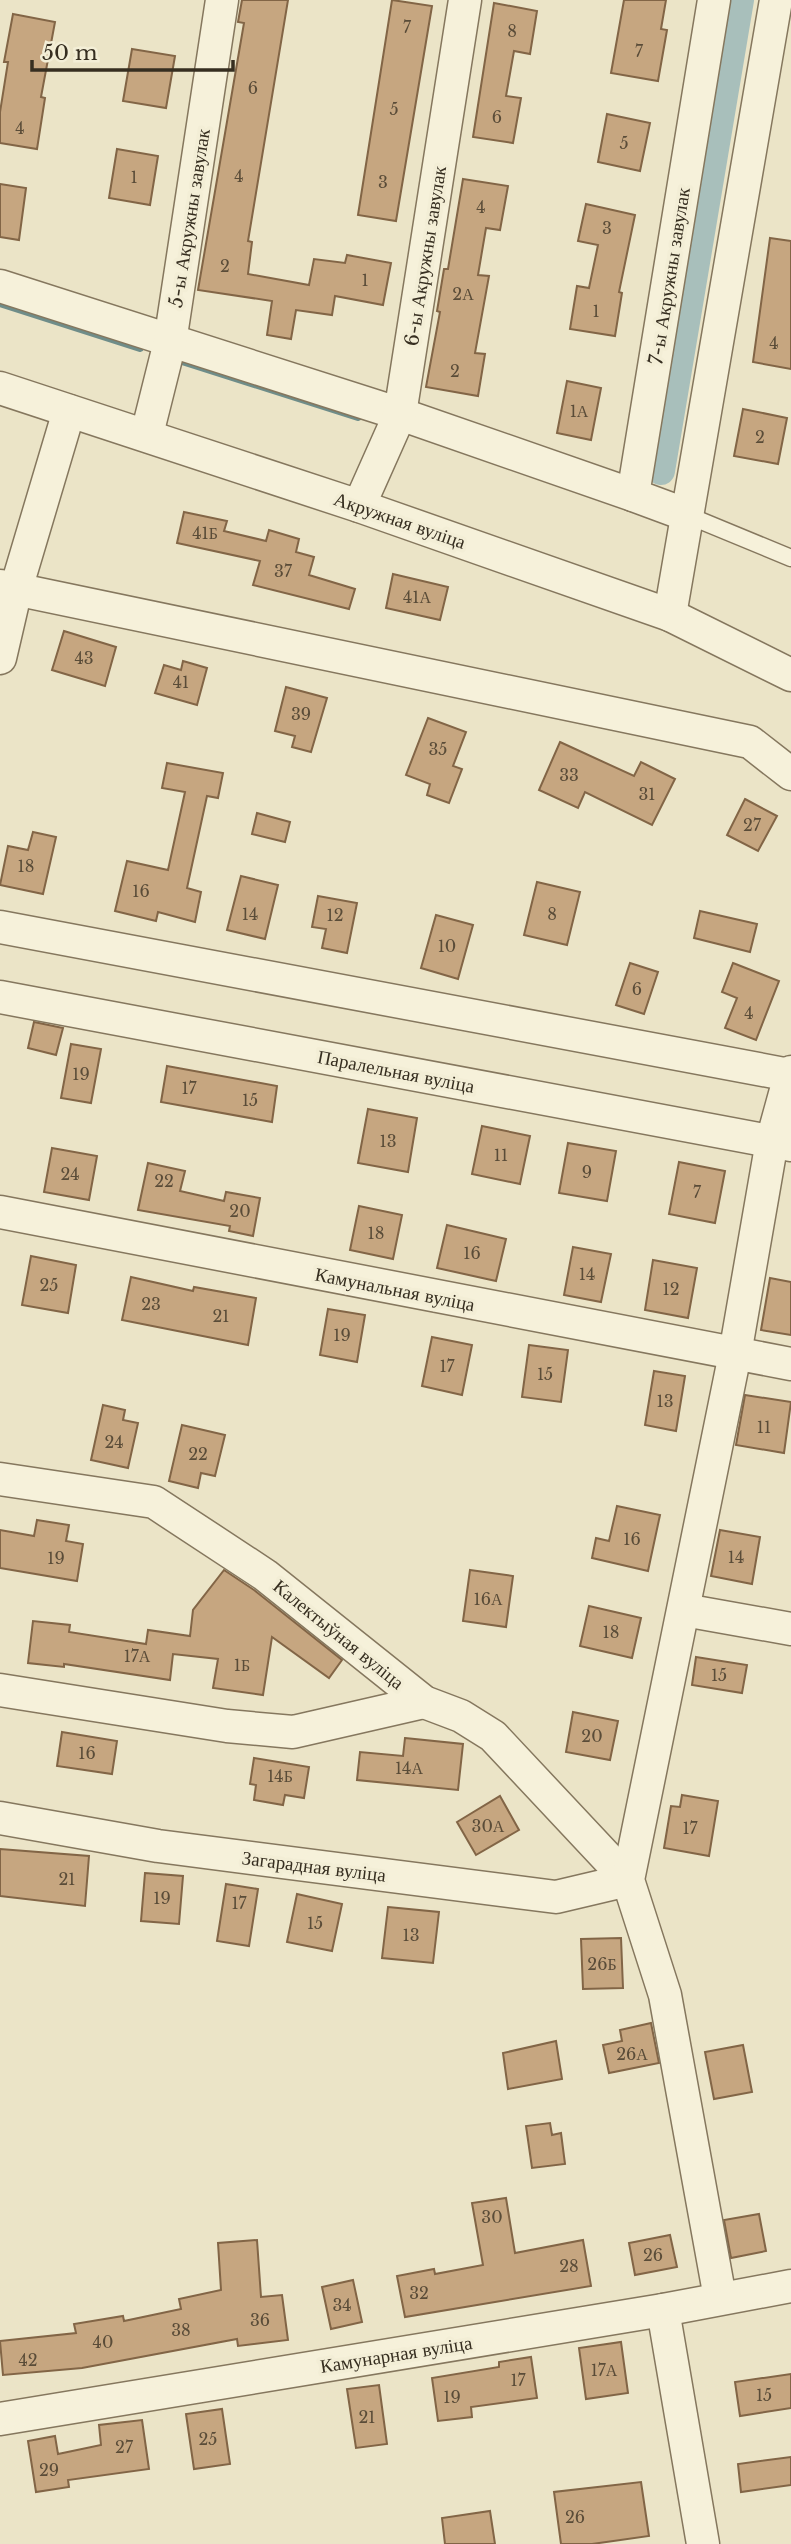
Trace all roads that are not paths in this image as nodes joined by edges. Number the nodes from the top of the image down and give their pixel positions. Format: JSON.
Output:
{"nodes":[{"id":1,"x":222,"y":0,"type":"edge"},
{"id":2,"x":465,"y":0,"type":"edge"},
{"id":3,"x":714,"y":0,"type":"edge"},
{"id":4,"x":776,"y":0,"type":"edge"},
{"id":5,"x":0,"y":286,"type":"edge"},
{"id":6,"x":170,"y":342,"type":"junction"},
{"id":7,"x":0,"y":388,"type":"edge"},
{"id":8,"x":69,"y":411,"type":"junction"},
{"id":9,"x":400,"y":414,"type":"junction"},
{"id":10,"x":147,"y":434,"type":"junction"},
{"id":11,"x":633,"y":495,"type":"junction"},
{"id":12,"x":359,"y":506,"type":"junction"},
{"id":13,"x":687,"y":514,"type":"junction"},
{"id":14,"x":791,"y":558,"type":"edge"},
{"id":15,"x":8,"y":587,"type":"edge"},
{"id":16,"x":670,"y":615,"type":"junction"},
{"id":17,"x":0,"y":658,"type":"edge"},
{"id":18,"x":791,"y":675,"type":"edge"},
{"id":19,"x":791,"y":774,"type":"edge"},
{"id":20,"x":0,"y":927,"type":"edge"},
{"id":21,"x":0,"y":997,"type":"edge"},
{"id":22,"x":790,"y":1073,"type":"edge"},
{"id":23,"x":782,"y":1143,"type":"edge"},
{"id":24,"x":0,"y":1212,"type":"edge"},
{"id":25,"x":735,"y":1354,"type":"junction"},
{"id":26,"x":791,"y":1364,"type":"edge"},
{"id":27,"x":0,"y":1479,"type":"edge"},
{"id":28,"x":684,"y":1611,"type":"junction"},
{"id":29,"x":791,"y":1629,"type":"edge"},
{"id":30,"x":0,"y":1690,"type":"edge"},
{"id":31,"x":425,"y":1702,"type":"junction"},
{"id":32,"x":0,"y":1818,"type":"edge"},
{"id":33,"x":628,"y":1880,"type":"junction"},
{"id":34,"x":791,"y":2286,"type":"edge"},
{"id":35,"x":720,"y":2298,"type":"junction"},
{"id":36,"x":663,"y":2310,"type":"junction"},
{"id":37,"x":0,"y":2419,"type":"edge"},
{"id":38,"x":704,"y":2544,"type":"edge"}],
"edges":[{"from":1,"to":6,"type":"street","name":"5-ы Акружны завулак"},
{"from":2,"to":9,"type":"street","name":"6-ы Акружны завулак"},
{"from":3,"to":11,"type":"street","name":"7-ы Акружны завулак"},
{"from":4,"to":13,"type":"street"},
{"from":5,"to":6,"type":"street"},
{"from":6,"to":9,"type":"street"},
{"from":6,"to":10,"type":"street","name":"5-ы Акружны завулак"},
{"from":7,"to":8,"type":"street","name":"Акружная вуліца"},
{"from":8,"to":10,"type":"street","name":"Акружная вуліца"},
{"from":8,"to":15,"type":"street"},
{"from":9,"to":11,"type":"street"},
{"from":9,"to":12,"type":"street","name":"6-ы Акружны завулак"},
{"from":10,"to":12,"type":"street","name":"Акружная вуліца"},
{"from":11,"to":13,"type":"street"},
{"from":12,"to":16,"type":"street","name":"Акружная вуліца"},
{"from":13,"to":14,"type":"lane"},
{"from":13,"to":16,"type":"street"},
{"from":15,"to":17,"type":"street"},
{"from":15,"to":19,"type":"street"},
{"from":16,"to":18,"type":"street","name":"Акружная вуліца"},
{"from":20,"to":22,"type":"street"},
{"from":21,"to":23,"type":"street","name":"Паралельная вуліца"},
{"from":22,"to":23,"type":"street"},
{"from":23,"to":25,"type":"street"},
{"from":24,"to":25,"type":"street","name":"Камунальная вуліца"},
{"from":25,"to":26,"type":"street","name":"Камунальная вуліца"},
{"from":25,"to":28,"type":"street"},
{"from":27,"to":31,"type":"street","name":"Калектыўная вуліца"},
{"from":28,"to":29,"type":"street"},
{"from":28,"to":33,"type":"street"},
{"from":30,"to":31,"type":"street"},
{"from":31,"to":33,"type":"street","name":"Калектыўная вуліца"},
{"from":32,"to":33,"type":"street","name":"Загарадная вуліца"},
{"from":33,"to":35,"type":"street"},
{"from":34,"to":35,"type":"street","name":"Камунарная вуліца"},
{"from":35,"to":36,"type":"street","name":"Камунарная вуліца"},
{"from":36,"to":37,"type":"street","name":"Камунарная вуліца"},
{"from":36,"to":38,"type":"street"}]}
